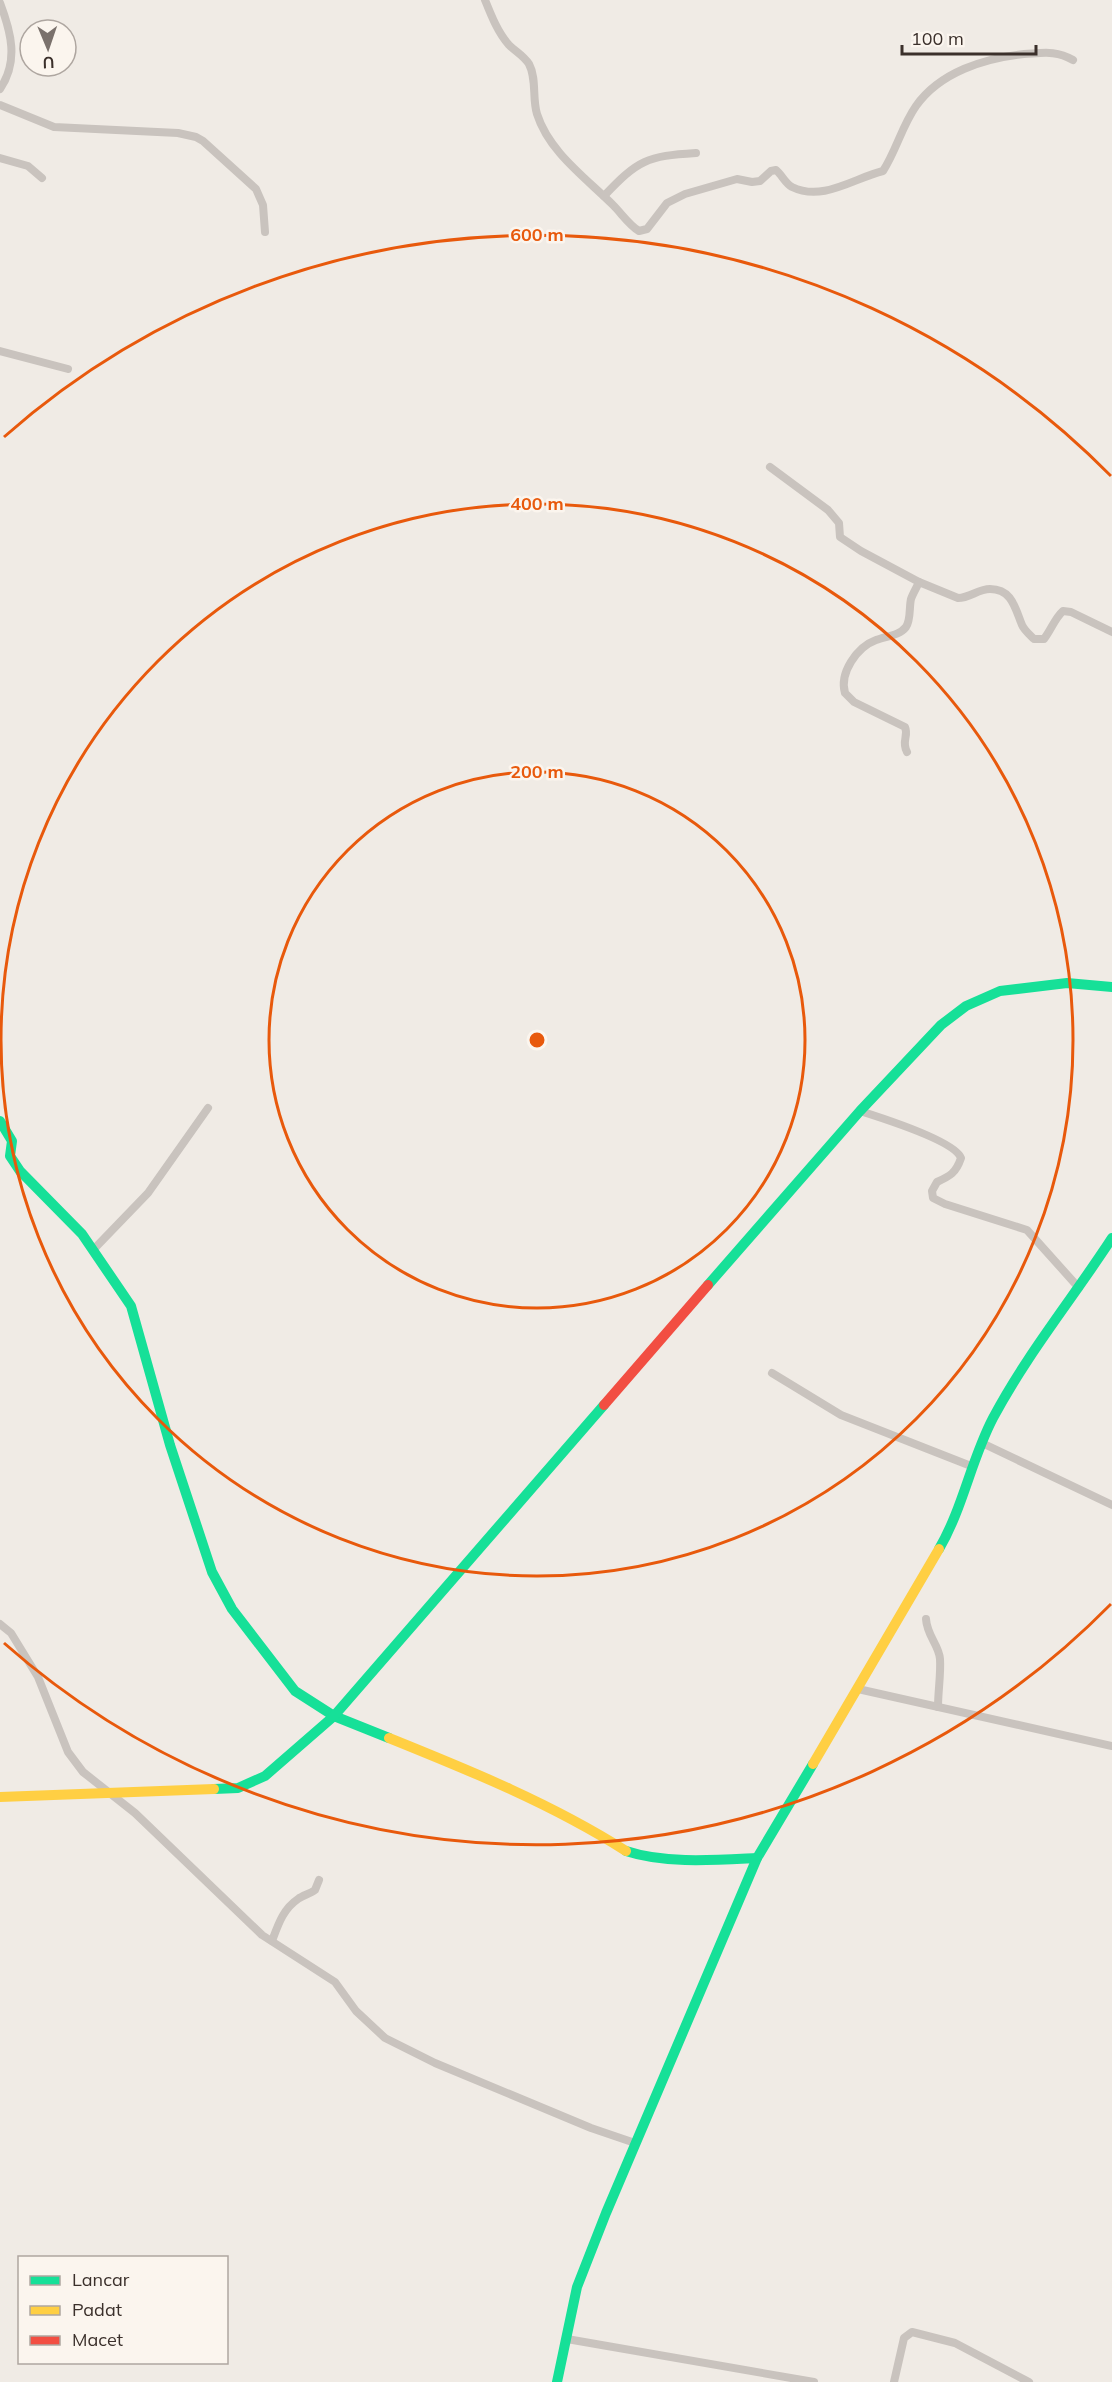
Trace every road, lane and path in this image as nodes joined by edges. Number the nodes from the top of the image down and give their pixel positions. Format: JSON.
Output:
{"nodes":[{"id":1,"x":485,"y":0,"type":"edge"},
{"id":2,"x":0,"y":3,"type":"edge"},
{"id":3,"x":1073,"y":60,"type":"dead end"},
{"id":4,"x":0,"y":89,"type":"edge"},
{"id":5,"x":0,"y":105,"type":"edge"},
{"id":6,"x":696,"y":153,"type":"dead end"},
{"id":7,"x":0,"y":158,"type":"edge"},
{"id":8,"x":42,"y":178,"type":"dead end"},
{"id":9,"x":604,"y":196,"type":"junction"},
{"id":10,"x":265,"y":232,"type":"dead end"},
{"id":11,"x":0,"y":351,"type":"edge"},
{"id":12,"x":69,"y":369,"type":"dead end"},
{"id":13,"x":770,"y":467,"type":"dead end"},
{"id":14,"x":919,"y":582,"type":"junction"},
{"id":15,"x":1112,"y":632,"type":"edge"},
{"id":16,"x":907,"y":752,"type":"dead end"},
{"id":17,"x":1112,"y":987,"type":"edge"},
{"id":18,"x":208,"y":1108,"type":"dead end"},
{"id":19,"x":860,"y":1111,"type":"junction"},
{"id":20,"x":0,"y":1122,"type":"edge"},
{"id":21,"x":1112,"y":1238,"type":"edge"},
{"id":22,"x":94,"y":1249,"type":"junction"},
{"id":23,"x":1079,"y":1288,"type":"junction"},
{"id":24,"x":772,"y":1373,"type":"dead end"},
{"id":25,"x":982,"y":1443,"type":"junction"},
{"id":26,"x":971,"y":1466,"type":"junction"},
{"id":27,"x":1112,"y":1505,"type":"edge"},
{"id":28,"x":926,"y":1619,"type":"dead end"},
{"id":29,"x":0,"y":1624,"type":"edge"},
{"id":30,"x":858,"y":1689,"type":"junction"},
{"id":31,"x":938,"y":1707,"type":"junction"},
{"id":32,"x":334,"y":1716,"type":"junction"},
{"id":33,"x":1112,"y":1746,"type":"edge"},
{"id":34,"x":111,"y":1794,"type":"junction"},
{"id":35,"x":0,"y":1797,"type":"edge"},
{"id":36,"x":757,"y":1858,"type":"junction"},
{"id":37,"x":319,"y":1880,"type":"dead end"},
{"id":38,"x":272,"y":1941,"type":"junction"},
{"id":39,"x":635,"y":2143,"type":"junction"},
{"id":40,"x":567,"y":2339,"type":"junction"},
{"id":41,"x":557,"y":2382,"type":"edge"},
{"id":42,"x":814,"y":2382,"type":"edge"},
{"id":43,"x":894,"y":2382,"type":"edge"},
{"id":44,"x":1029,"y":2382,"type":"edge"}],
"edges":[{"from":1,"to":9,"type":"street"},
{"from":2,"to":4,"type":"street"},
{"from":3,"to":9,"type":"street"},
{"from":5,"to":10,"type":"street"},
{"from":6,"to":9,"type":"street"},
{"from":7,"to":8,"type":"street"},
{"from":11,"to":12,"type":"street"},
{"from":13,"to":14,"type":"street"},
{"from":14,"to":15,"type":"street"},
{"from":14,"to":16,"type":"street"},
{"from":17,"to":19,"type":"street"},
{"from":18,"to":22,"type":"street"},
{"from":19,"to":23,"type":"street"},
{"from":19,"to":32,"type":"street"},
{"from":20,"to":22,"type":"street"},
{"from":21,"to":23,"type":"street"},
{"from":22,"to":32,"type":"street"},
{"from":23,"to":25,"type":"street"},
{"from":24,"to":26,"type":"street"},
{"from":25,"to":26,"type":"street"},
{"from":25,"to":27,"type":"street"},
{"from":26,"to":30,"type":"street"},
{"from":28,"to":31,"type":"street"},
{"from":29,"to":34,"type":"street"},
{"from":30,"to":31,"type":"street"},
{"from":30,"to":36,"type":"street"},
{"from":31,"to":33,"type":"street"},
{"from":32,"to":34,"type":"street"},
{"from":32,"to":36,"type":"street"},
{"from":34,"to":35,"type":"street"},
{"from":34,"to":38,"type":"street"},
{"from":36,"to":39,"type":"street"},
{"from":37,"to":38,"type":"street"},
{"from":38,"to":39,"type":"street"},
{"from":39,"to":40,"type":"street"},
{"from":40,"to":41,"type":"street"},
{"from":40,"to":42,"type":"street"},
{"from":43,"to":44,"type":"street"}]}
